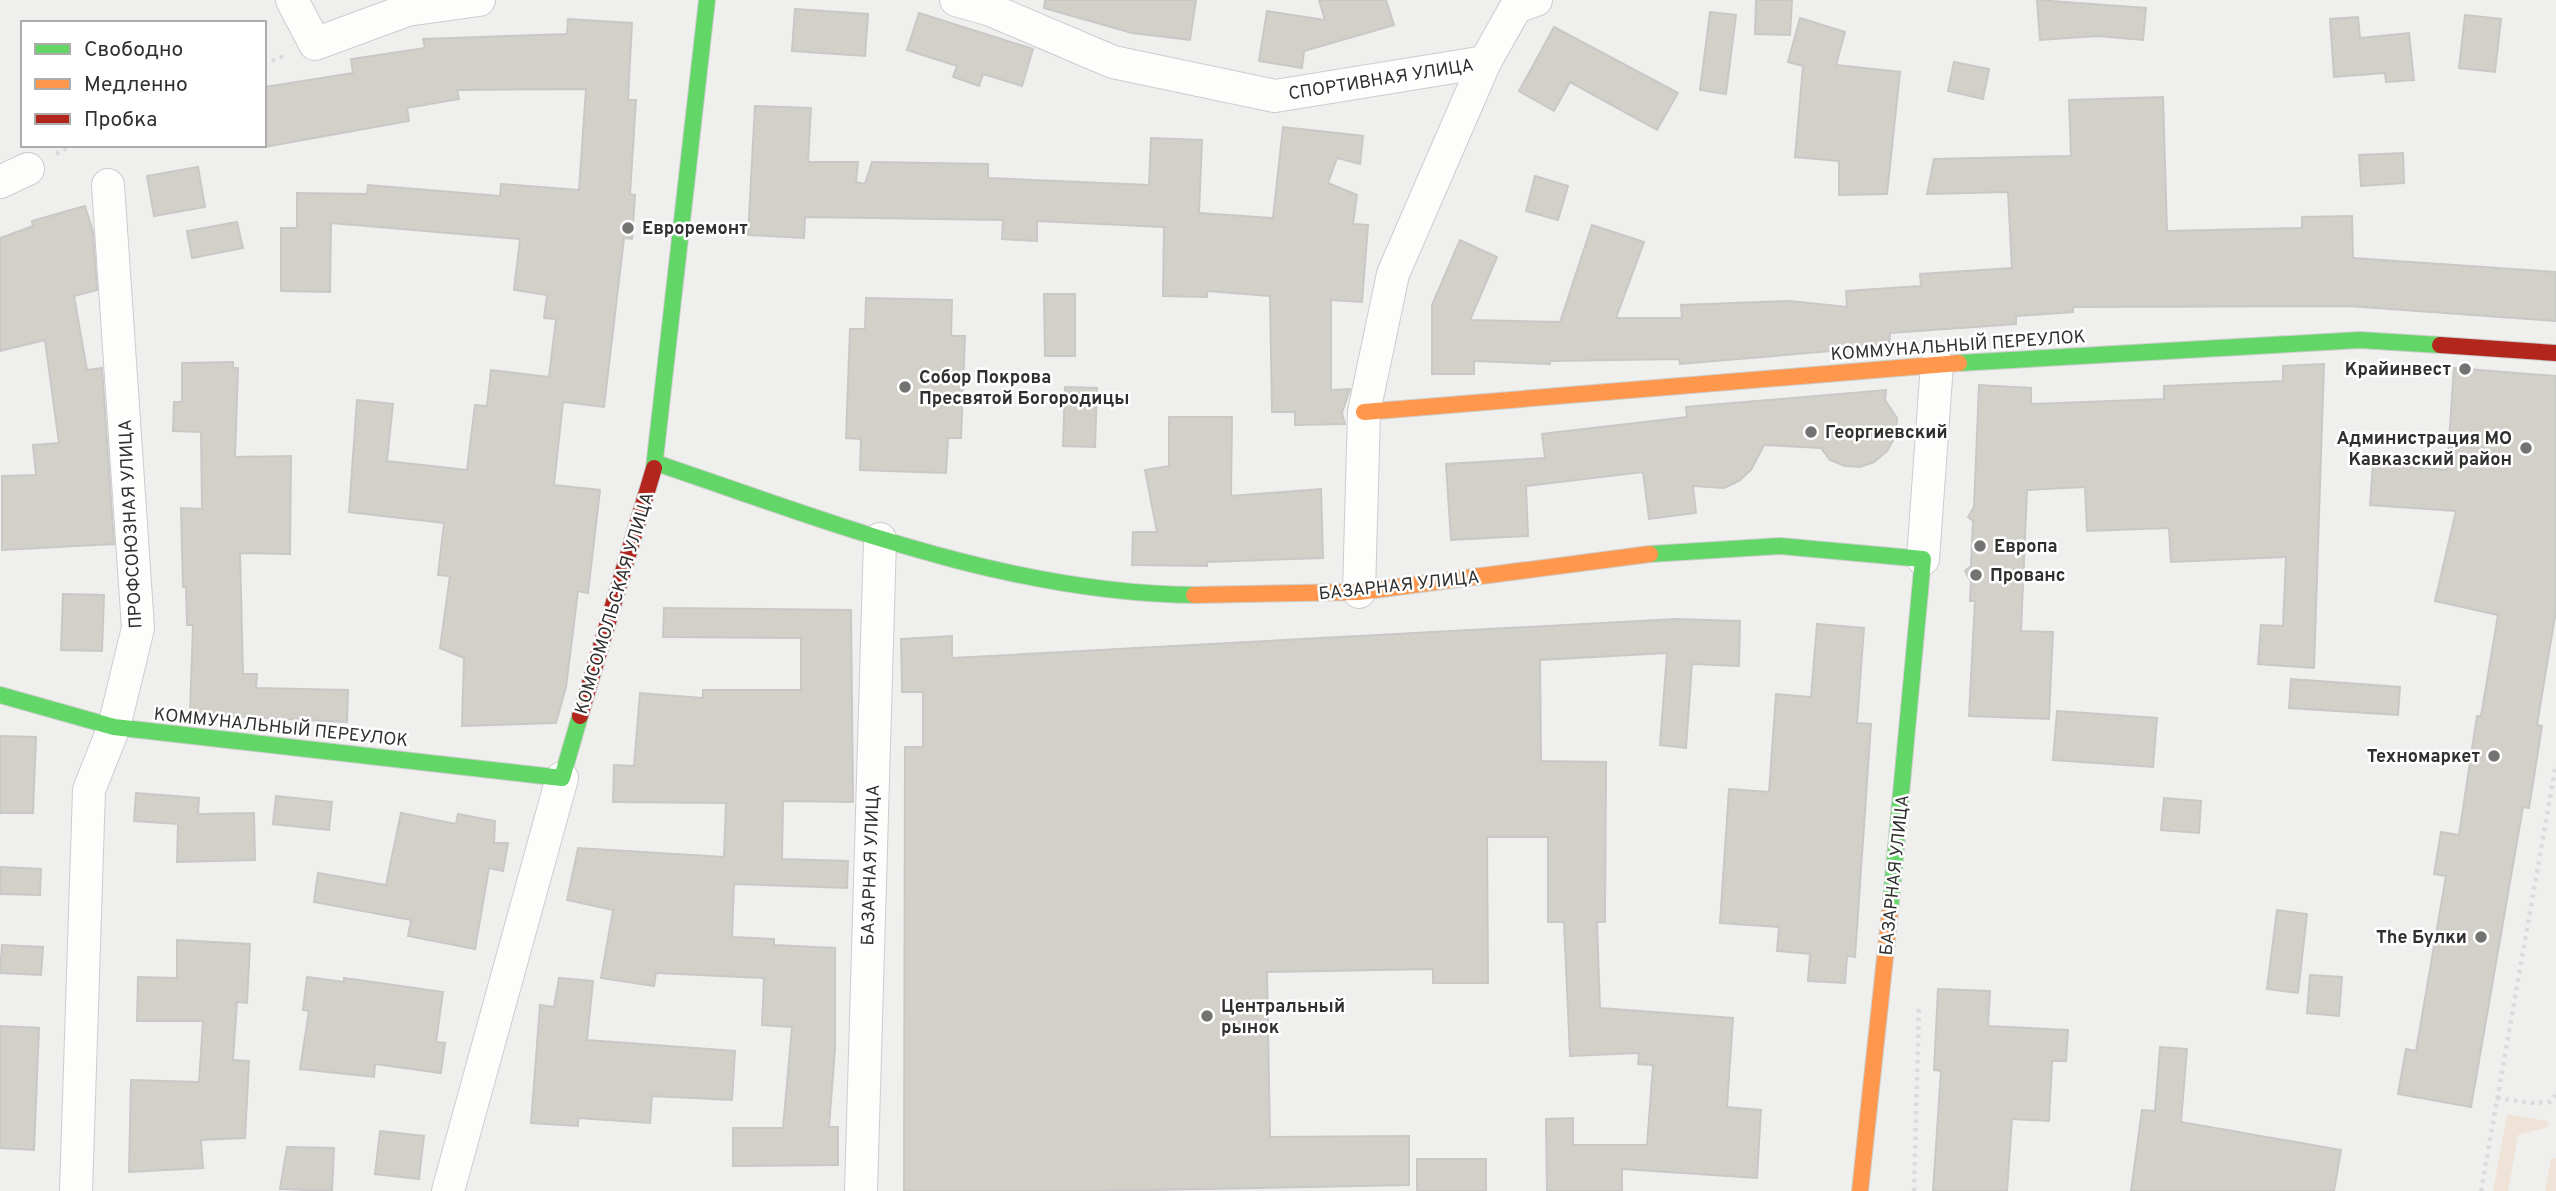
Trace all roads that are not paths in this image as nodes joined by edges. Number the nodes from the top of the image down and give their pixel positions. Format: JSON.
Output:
{"nodes":[{"id":1,"x":292,"y":0,"type":"edge"},
{"id":2,"x":479,"y":0,"type":"edge"},
{"id":3,"x":707,"y":0,"type":"edge"},
{"id":4,"x":956,"y":0,"type":"edge"},
{"id":5,"x":1536,"y":0,"type":"edge"},
{"id":6,"x":1485,"y":62,"type":"junction"},
{"id":7,"x":108,"y":185,"type":"dead end"},
{"id":8,"x":2556,"y":353,"type":"edge"},
{"id":9,"x":1937,"y":364,"type":"junction"},
{"id":10,"x":1364,"y":412,"type":"junction"},
{"id":11,"x":656,"y":463,"type":"junction"},
{"id":12,"x":880,"y":539,"type":"junction"},
{"id":13,"x":1923,"y":559,"type":"junction"},
{"id":14,"x":1359,"y":592,"type":"junction"},
{"id":15,"x":0,"y":695,"type":"edge"},
{"id":16,"x":114,"y":727,"type":"junction"},
{"id":17,"x":562,"y":778,"type":"junction"},
{"id":18,"x":76,"y":1191,"type":"edge"},
{"id":19,"x":448,"y":1191,"type":"edge"},
{"id":20,"x":861,"y":1191,"type":"edge"},
{"id":21,"x":1860,"y":1191,"type":"edge"}],
"edges":[{"from":1,"to":2,"type":"street"},
{"from":3,"to":11,"type":"main road","name":"КОМСОМОЛЬСКАЯ УЛИЦА"},
{"from":4,"to":6,"type":"street","name":"СПОРТИВНАЯ УЛИЦА"},
{"from":5,"to":6,"type":"street","name":"СПОРТИВНАЯ УЛИЦА"},
{"from":6,"to":10,"type":"street"},
{"from":7,"to":16,"type":"street","name":"ПРОФСОЮЗНАЯ УЛИЦА"},
{"from":8,"to":9,"type":"main road","name":"КОММУНАЛЬНЫЙ ПЕРЕУЛОК"},
{"from":9,"to":10,"type":"main road","name":"КОММУНАЛЬНЫЙ ПЕРЕУЛОК"},
{"from":9,"to":13,"type":"street","name":"БАЗАРНАЯ УЛИЦА"},
{"from":10,"to":14,"type":"street"},
{"from":11,"to":12,"type":"main road","name":"БАЗАРНАЯ УЛИЦА"},
{"from":11,"to":17,"type":"main road","name":"КОМСОМОЛЬСКАЯ УЛИЦА"},
{"from":12,"to":14,"type":"main road","name":"БАЗАРНАЯ УЛИЦА"},
{"from":12,"to":20,"type":"street","name":"БАЗАРНАЯ УЛИЦА"},
{"from":13,"to":14,"type":"main road","name":"БАЗАРНАЯ УЛИЦА"},
{"from":13,"to":21,"type":"main road","name":"БАЗАРНАЯ УЛИЦА"},
{"from":15,"to":16,"type":"main road","name":"КОММУНАЛЬНЫЙ ПЕРЕУЛОК"},
{"from":16,"to":17,"type":"main road","name":"КОММУНАЛЬНЫЙ ПЕРЕУЛОК"},
{"from":16,"to":18,"type":"street","name":"ПРОФСОЮЗНАЯ УЛИЦА"},
{"from":17,"to":19,"type":"street","name":"КОМСОМОЛЬСКАЯ УЛИЦА"}]}
